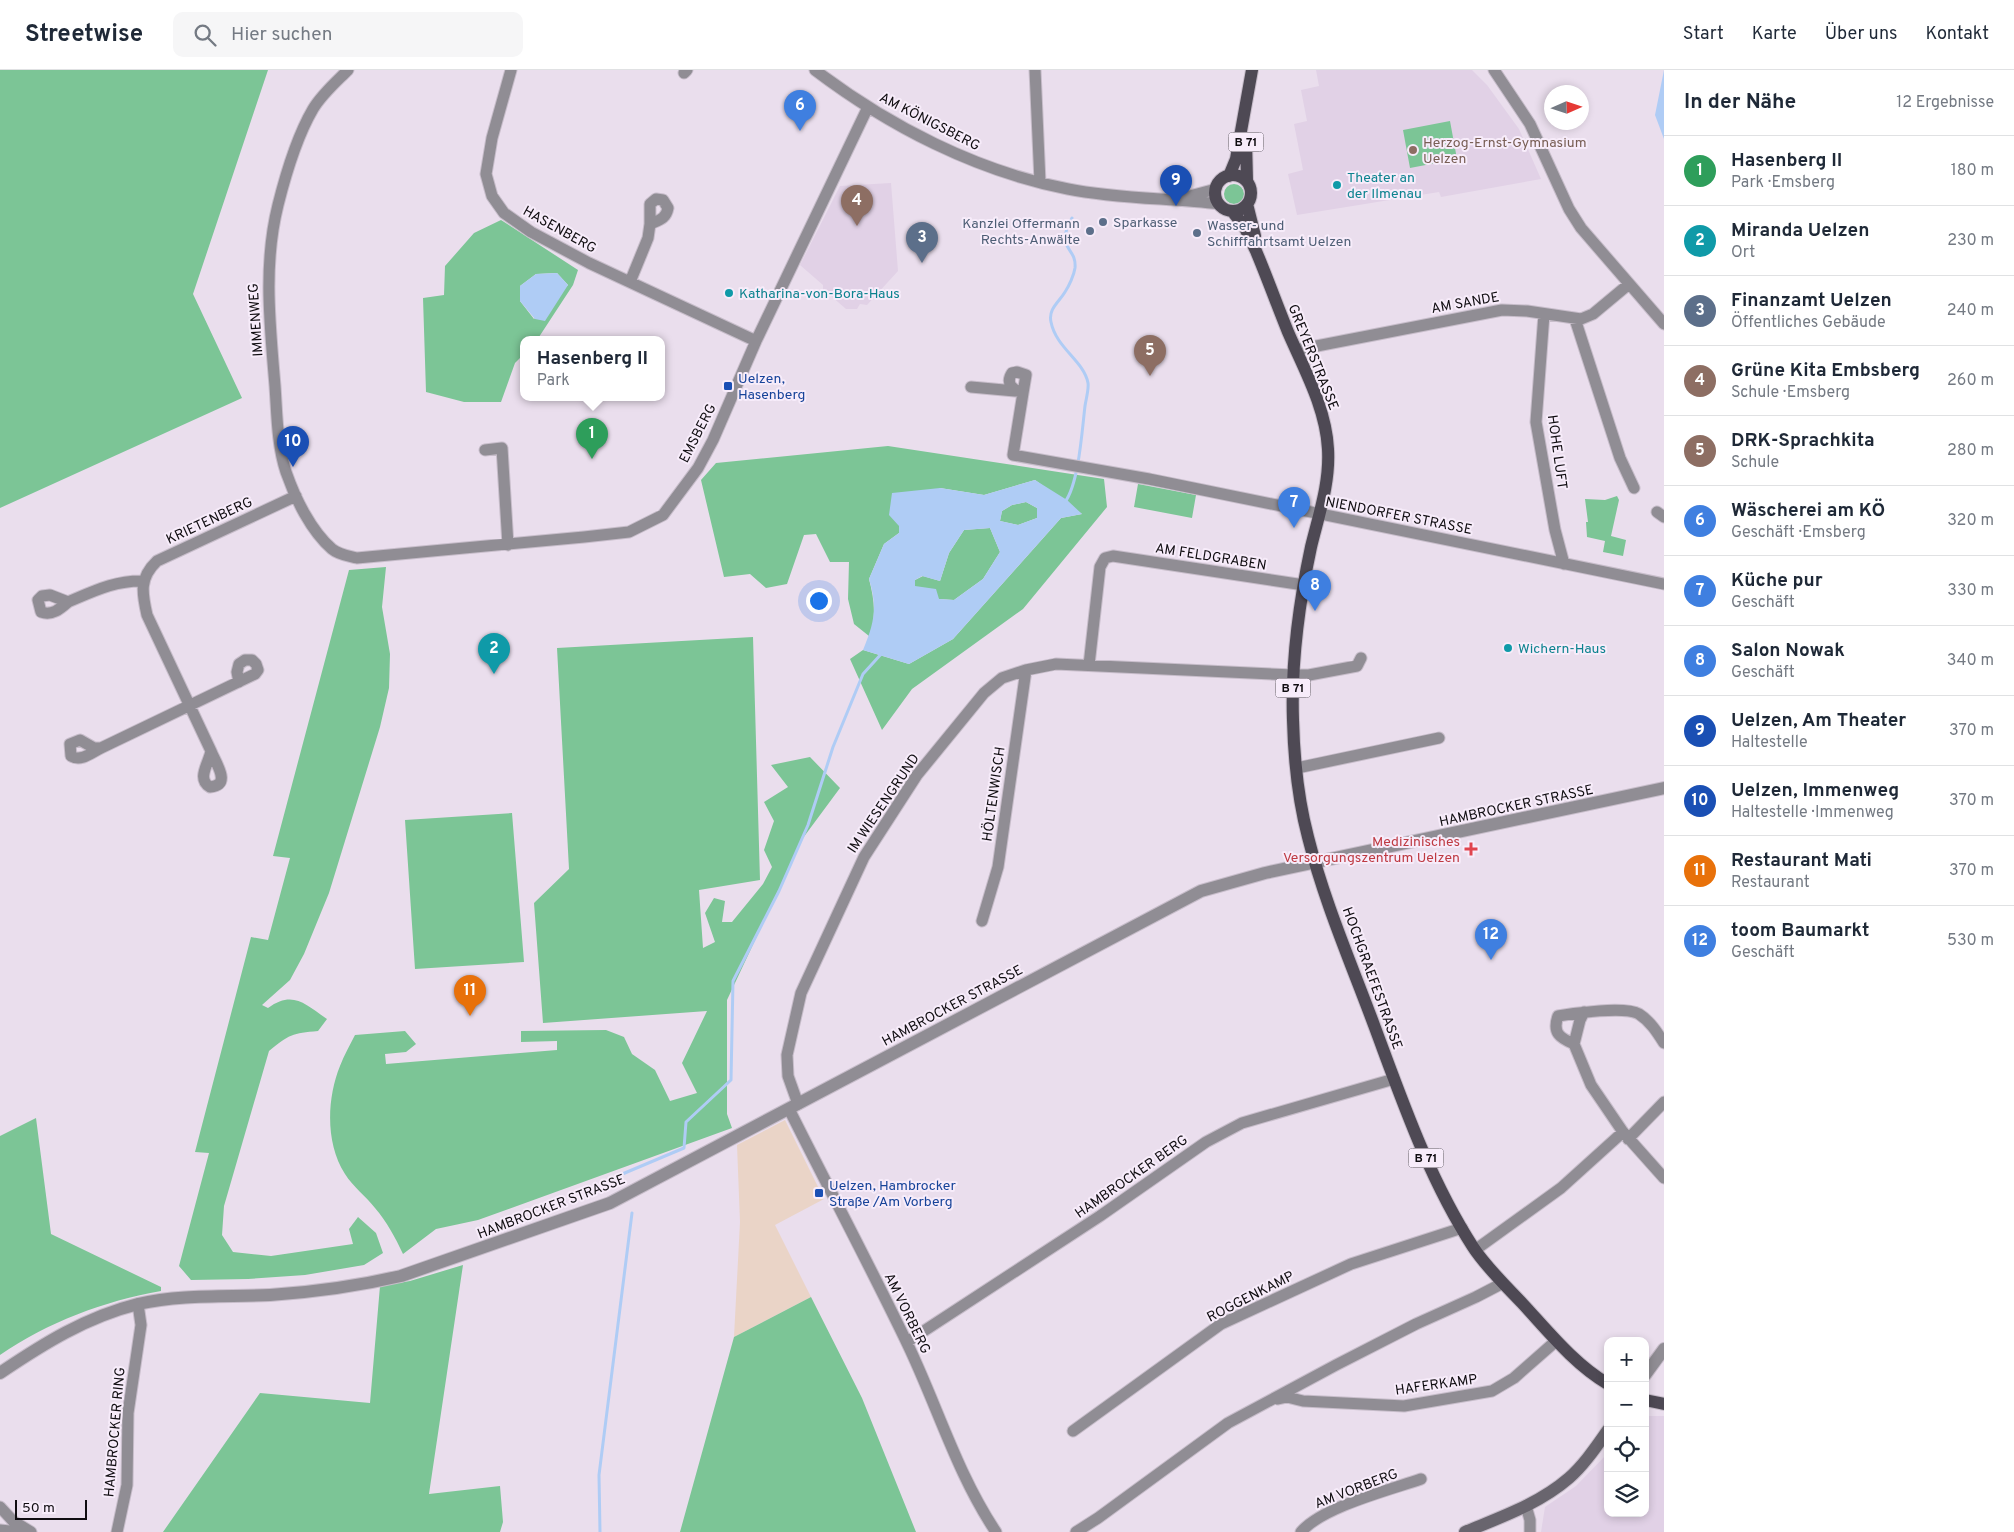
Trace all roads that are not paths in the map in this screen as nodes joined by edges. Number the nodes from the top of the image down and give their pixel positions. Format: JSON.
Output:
{"nodes":[{"id":1,"x":348,"y":70,"type":"edge"},
{"id":2,"x":511,"y":70,"type":"edge"},
{"id":3,"x":815,"y":70,"type":"edge"},
{"id":4,"x":1035,"y":70,"type":"edge"},
{"id":5,"x":1252,"y":70,"type":"edge"},
{"id":6,"x":1494,"y":70,"type":"edge"},
{"id":7,"x":1247,"y":103,"type":"junction"},
{"id":8,"x":868,"y":107,"type":"junction"},
{"id":9,"x":1229,"y":176,"type":"junction"},
{"id":10,"x":1246,"y":181,"type":"junction"},
{"id":11,"x":1040,"y":182,"type":"junction"},
{"id":12,"x":1216,"y":189,"type":"junction"},
{"id":13,"x":1177,"y":199,"type":"junction"},
{"id":14,"x":1219,"y":204,"type":"junction"},
{"id":15,"x":1247,"y":204,"type":"junction"},
{"id":16,"x":1232,"y":211,"type":"junction"},
{"id":17,"x":650,"y":224,"type":"dead end"},
{"id":18,"x":1265,"y":272,"type":"junction"},
{"id":19,"x":630,"y":282,"type":"junction"},
{"id":20,"x":1629,"y":284,"type":"junction"},
{"id":21,"x":1544,"y":314,"type":"junction"},
{"id":22,"x":1574,"y":319,"type":"junction"},
{"id":23,"x":1664,"y":324,"type":"edge"},
{"id":24,"x":756,"y":341,"type":"junction"},
{"id":25,"x":1296,"y":350,"type":"junction"},
{"id":26,"x":971,"y":387,"type":"dead end"},
{"id":27,"x":485,"y":450,"type":"dead end"},
{"id":28,"x":1634,"y":488,"type":"dead end"},
{"id":29,"x":296,"y":496,"type":"junction"},
{"id":30,"x":1319,"y":514,"type":"junction"},
{"id":31,"x":508,"y":544,"type":"junction"},
{"id":32,"x":357,"y":558,"type":"joint"},
{"id":33,"x":1564,"y":564,"type":"junction"},
{"id":34,"x":144,"y":580,"type":"junction"},
{"id":35,"x":1664,"y":584,"type":"edge"},
{"id":36,"x":1304,"y":585,"type":"junction"},
{"id":37,"x":68,"y":602,"type":"dead end"},
{"id":38,"x":1361,"y":658,"type":"dead end"},
{"id":39,"x":1089,"y":665,"type":"junction"},
{"id":40,"x":1026,"y":670,"type":"junction"},
{"id":41,"x":1293,"y":675,"type":"junction"},
{"id":42,"x":239,"y":682,"type":"dead end"},
{"id":43,"x":189,"y":707,"type":"junction"},
{"id":44,"x":1439,"y":738,"type":"dead end"},
{"id":45,"x":101,"y":748,"type":"dead end"},
{"id":46,"x":210,"y":752,"type":"dead end"},
{"id":47,"x":1296,"y":768,"type":"junction"},
{"id":48,"x":1664,"y":788,"type":"edge"},
{"id":49,"x":1315,"y":863,"type":"junction"},
{"id":50,"x":982,"y":920,"type":"dead end"},
{"id":51,"x":1584,"y":1012,"type":"junction"},
{"id":52,"x":1664,"y":1043,"type":"edge"},
{"id":53,"x":1574,"y":1044,"type":"junction"},
{"id":54,"x":1394,"y":1079,"type":"junction"},
{"id":55,"x":1664,"y":1102,"type":"edge"},
{"id":56,"x":794,"y":1106,"type":"junction"},
{"id":57,"x":1626,"y":1136,"type":"junction"},
{"id":58,"x":1664,"y":1178,"type":"edge"},
{"id":59,"x":1462,"y":1228,"type":"junction"},
{"id":60,"x":1475,"y":1250,"type":"junction"},
{"id":61,"x":1502,"y":1282,"type":"junction"},
{"id":62,"x":138,"y":1304,"type":"junction"},
{"id":63,"x":1556,"y":1340,"type":"junction"},
{"id":64,"x":907,"y":1342,"type":"junction"},
{"id":65,"x":1664,"y":1349,"type":"edge"},
{"id":66,"x":1649,"y":1370,"type":"edge"},
{"id":67,"x":0,"y":1373,"type":"edge"},
{"id":68,"x":1605,"y":1382,"type":"edge"},
{"id":69,"x":1273,"y":1400,"type":"junction"},
{"id":70,"x":1649,"y":1401,"type":"edge"},
{"id":71,"x":1664,"y":1404,"type":"edge"},
{"id":72,"x":1073,"y":1431,"type":"dead end"},
{"id":73,"x":1604,"y":1436,"type":"edge"},
{"id":74,"x":1421,"y":1479,"type":"dead end"},
{"id":75,"x":1526,"y":1506,"type":"junction"},
{"id":76,"x":0,"y":1507,"type":"edge"},
{"id":77,"x":0,"y":1530,"type":"edge"},
{"id":78,"x":1303,"y":1531,"type":"edge"},
{"id":79,"x":20,"y":1532,"type":"edge"},
{"id":80,"x":31,"y":1532,"type":"edge"},
{"id":81,"x":117,"y":1532,"type":"edge"},
{"id":82,"x":996,"y":1532,"type":"edge"},
{"id":83,"x":1076,"y":1532,"type":"edge"},
{"id":84,"x":1465,"y":1532,"type":"edge"},
{"id":85,"x":1530,"y":1532,"type":"edge"}],
"edges":[{"from":1,"to":29,"type":"street","name":"IMMENWEG"},
{"from":2,"to":19,"type":"street","name":"HASENBERG"},
{"from":3,"to":8,"type":"street","name":"AM KÖNIGSBERG"},
{"from":4,"to":11,"type":"street"},
{"from":5,"to":7,"type":"main road","number":"B 71"},
{"from":6,"to":20,"type":"street"},
{"from":7,"to":9,"type":"main road","number":"B 71"},
{"from":7,"to":10,"type":"main road","number":"B 71"},
{"from":8,"to":11,"type":"street","name":"AM KÖNIGSBERG"},
{"from":8,"to":24,"type":"street","name":"EMSBERG"},
{"from":9,"to":10,"type":"main road"},
{"from":9,"to":12,"type":"main road"},
{"from":10,"to":15,"type":"main road"},
{"from":11,"to":13,"type":"street","name":"AM KÖNIGSBERG"},
{"from":12,"to":13,"type":"street","name":"AM KÖNIGSBERG"},
{"from":12,"to":14,"type":"main road"},
{"from":13,"to":14,"type":"street","name":"AM KÖNIGSBERG"},
{"from":14,"to":16,"type":"main road"},
{"from":15,"to":16,"type":"main road"},
{"from":15,"to":18,"type":"main road","name":"GREYERSTRASSE","number":"B 71"},
{"from":16,"to":18,"type":"main road","name":"GREYERSTRASSE","number":"B 71"},
{"from":17,"to":19,"type":"street"},
{"from":18,"to":25,"type":"main road","name":"GREYERSTRASSE","number":"B 71"},
{"from":19,"to":24,"type":"street","name":"HASENBERG"},
{"from":20,"to":22,"type":"street"},
{"from":20,"to":23,"type":"street"},
{"from":21,"to":22,"type":"street","name":"AM SANDE"},
{"from":21,"to":25,"type":"street","name":"AM SANDE"},
{"from":21,"to":33,"type":"street","name":"HOHE LUFT"},
{"from":22,"to":28,"type":"street"},
{"from":24,"to":31,"type":"street","name":"EMSBERG"},
{"from":25,"to":30,"type":"main road","name":"GREYERSTRASSE","number":"B 71"},
{"from":26,"to":30,"type":"street","name":"NIENDORFER STRASSE"},
{"from":27,"to":31,"type":"street"},
{"from":29,"to":32,"type":"street","name":"IMMENWEG"},
{"from":29,"to":34,"type":"street","name":"KRIETENBERG"},
{"from":30,"to":33,"type":"street","name":"NIENDORFER STRASSE"},
{"from":30,"to":36,"type":"main road","name":"HOCHGRAEFESTRASSE","number":"B 71"},
{"from":31,"to":32,"type":"street","name":"EMSBERG"},
{"from":33,"to":35,"type":"street","name":"NIENDORFER STRASSE"},
{"from":34,"to":37,"type":"street"},
{"from":34,"to":43,"type":"street"},
{"from":36,"to":39,"type":"street","name":"AM FELDGRABEN"},
{"from":36,"to":41,"type":"main road","name":"HOCHGRAEFESTRASSE","number":"B 71"},
{"from":38,"to":41,"type":"street","name":"IM WIESENGRUND"},
{"from":39,"to":40,"type":"street","name":"IM WIESENGRUND"},
{"from":39,"to":41,"type":"street","name":"IM WIESENGRUND"},
{"from":40,"to":50,"type":"street","name":"HÖLTENWISCH"},
{"from":40,"to":56,"type":"street","name":"IM WIESENGRUND"},
{"from":41,"to":47,"type":"main road","name":"HOCHGRAEFESTRASSE","number":"B 71"},
{"from":42,"to":43,"type":"street"},
{"from":43,"to":45,"type":"street"},
{"from":43,"to":46,"type":"street"},
{"from":44,"to":47,"type":"street"},
{"from":47,"to":49,"type":"main road","name":"HOCHGRAEFESTRASSE","number":"B 71"},
{"from":48,"to":49,"type":"street","name":"HAMBROCKER STRASSE"},
{"from":49,"to":54,"type":"main road","name":"HOCHGRAEFESTRASSE","number":"B 71"},
{"from":49,"to":56,"type":"street","name":"HAMBROCKER STRASSE"},
{"from":51,"to":52,"type":"street"},
{"from":51,"to":53,"type":"street"},
{"from":51,"to":53,"type":"street"},
{"from":53,"to":57,"type":"street"},
{"from":54,"to":59,"type":"main road","name":"HOCHGRAEFESTRASSE","number":"B 71"},
{"from":54,"to":64,"type":"street","name":"HAMBROCKER BERG"},
{"from":55,"to":57,"type":"street"},
{"from":56,"to":62,"type":"street","name":"HAMBROCKER STRASSE"},
{"from":56,"to":64,"type":"street","name":"AM VORBERG"},
{"from":57,"to":58,"type":"street"},
{"from":57,"to":60,"type":"street"},
{"from":59,"to":60,"type":"main road","name":"HOCHGRAEFESTRASSE","number":"B 71"},
{"from":59,"to":72,"type":"street","name":"ROGGENKAMP"},
{"from":60,"to":61,"type":"main road","name":"HOCHGRAEFESTRASSE","number":"B 71"},
{"from":61,"to":63,"type":"main road","name":"HOCHGRAEFESTRASSE","number":"B 71"},
{"from":61,"to":69,"type":"street","name":"HAFERKAMP"},
{"from":62,"to":67,"type":"street","name":"HAMBROCKER STRASSE"},
{"from":62,"to":81,"type":"street","name":"HAMBROCKER RING"},
{"from":63,"to":68,"type":"main road","name":"HOCHGRAEFESTRASSE","number":"B 71"},
{"from":63,"to":69,"type":"street","name":"HAFERKAMP"},
{"from":64,"to":82,"type":"street","name":"AM VORBERG"},
{"from":65,"to":66,"type":"street"},
{"from":69,"to":83,"type":"street","name":"HAFERKAMP"},
{"from":70,"to":71,"type":"main road"},
{"from":73,"to":75,"type":"main road"},
{"from":74,"to":78,"type":"street","name":"AM VORBERG"},
{"from":75,"to":84,"type":"main road"},
{"from":75,"to":85,"type":"street"},
{"from":76,"to":80,"type":"street"},
{"from":77,"to":79,"type":"street"}]}
